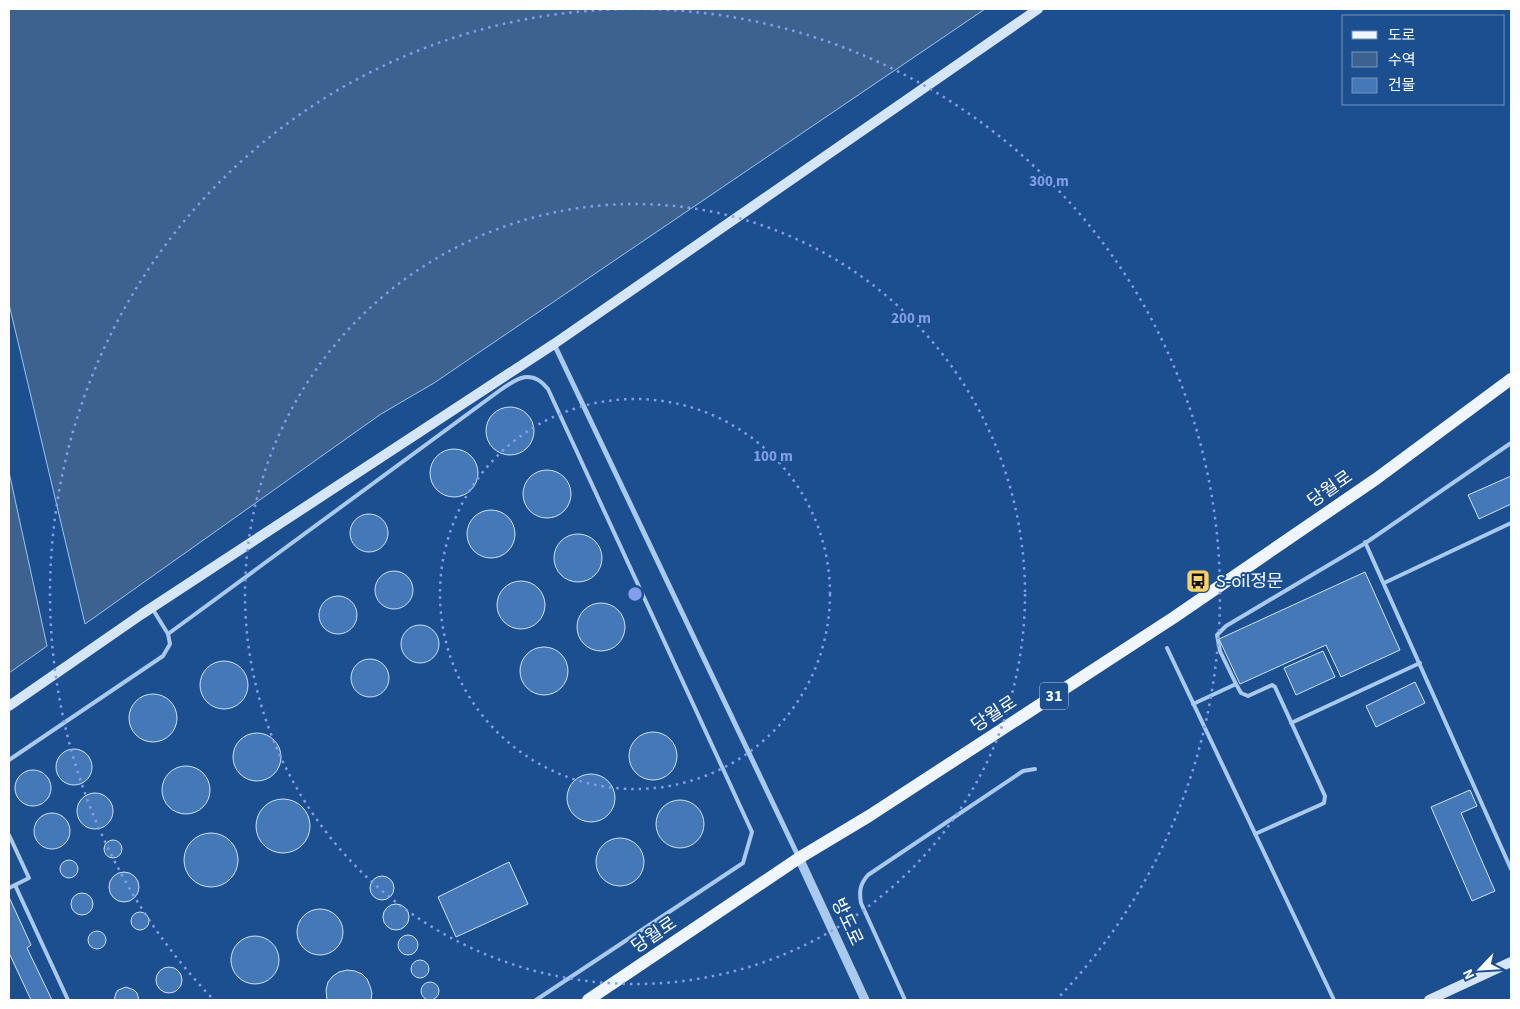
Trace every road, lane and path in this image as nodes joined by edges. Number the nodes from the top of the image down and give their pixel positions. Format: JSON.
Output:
{"nodes":[{"id":1,"x":1038,"y":9,"type":"edge"},
{"id":2,"x":554,"y":344,"type":"junction"},
{"id":3,"x":1511,"y":379,"type":"edge"},
{"id":4,"x":1511,"y":443,"type":"edge"},
{"id":5,"x":1511,"y":523,"type":"edge"},
{"id":6,"x":1365,"y":542,"type":"junction"},
{"id":7,"x":1384,"y":583,"type":"junction"},
{"id":8,"x":152,"y":608,"type":"junction"},
{"id":9,"x":168,"y":634,"type":"junction"},
{"id":10,"x":1167,"y":648,"type":"dead end"},
{"id":11,"x":1420,"y":663,"type":"junction"},
{"id":12,"x":1236,"y":684,"type":"junction"},
{"id":13,"x":1193,"y":704,"type":"junction"},
{"id":14,"x":9,"y":706,"type":"edge"},
{"id":15,"x":1291,"y":723,"type":"junction"},
{"id":16,"x":9,"y":760,"type":"edge"},
{"id":17,"x":1035,"y":769,"type":"dead end"},
{"id":18,"x":1255,"y":834,"type":"junction"},
{"id":19,"x":9,"y":835,"type":"edge"},
{"id":20,"x":799,"y":858,"type":"junction"},
{"id":21,"x":1511,"y":869,"type":"edge"},
{"id":22,"x":15,"y":885,"type":"junction"},
{"id":23,"x":9,"y":888,"type":"edge"},
{"id":24,"x":1511,"y":962,"type":"edge"},
{"id":25,"x":68,"y":1000,"type":"edge"},
{"id":26,"x":536,"y":1000,"type":"edge"},
{"id":27,"x":588,"y":1000,"type":"edge"},
{"id":28,"x":865,"y":1000,"type":"edge"},
{"id":29,"x":905,"y":1000,"type":"edge"},
{"id":30,"x":1334,"y":1000,"type":"edge"},
{"id":31,"x":1429,"y":1000,"type":"edge"}],
"edges":[{"from":1,"to":2,"type":"main road"},
{"from":2,"to":8,"type":"main road"},
{"from":2,"to":20,"type":"street"},
{"from":3,"to":20,"type":"main road","name":"당월로","number":"31"},
{"from":4,"to":6,"type":"lane"},
{"from":5,"to":7,"type":"lane"},
{"from":6,"to":7,"type":"lane"},
{"from":6,"to":12,"type":"lane"},
{"from":7,"to":11,"type":"lane"},
{"from":8,"to":9,"type":"lane"},
{"from":8,"to":14,"type":"main road"},
{"from":9,"to":16,"type":"lane"},
{"from":9,"to":26,"type":"lane"},
{"from":10,"to":13,"type":"lane"},
{"from":11,"to":15,"type":"lane"},
{"from":11,"to":21,"type":"lane"},
{"from":12,"to":13,"type":"lane"},
{"from":12,"to":15,"type":"lane"},
{"from":13,"to":18,"type":"lane"},
{"from":15,"to":18,"type":"lane"},
{"from":17,"to":29,"type":"lane"},
{"from":18,"to":30,"type":"lane"},
{"from":19,"to":22,"type":"lane"},
{"from":20,"to":27,"type":"main road","name":"당월로","number":"31"},
{"from":20,"to":28,"type":"street","name":"방도로"},
{"from":22,"to":23,"type":"lane"},
{"from":22,"to":25,"type":"lane"},
{"from":24,"to":31,"type":"main road"}]}
